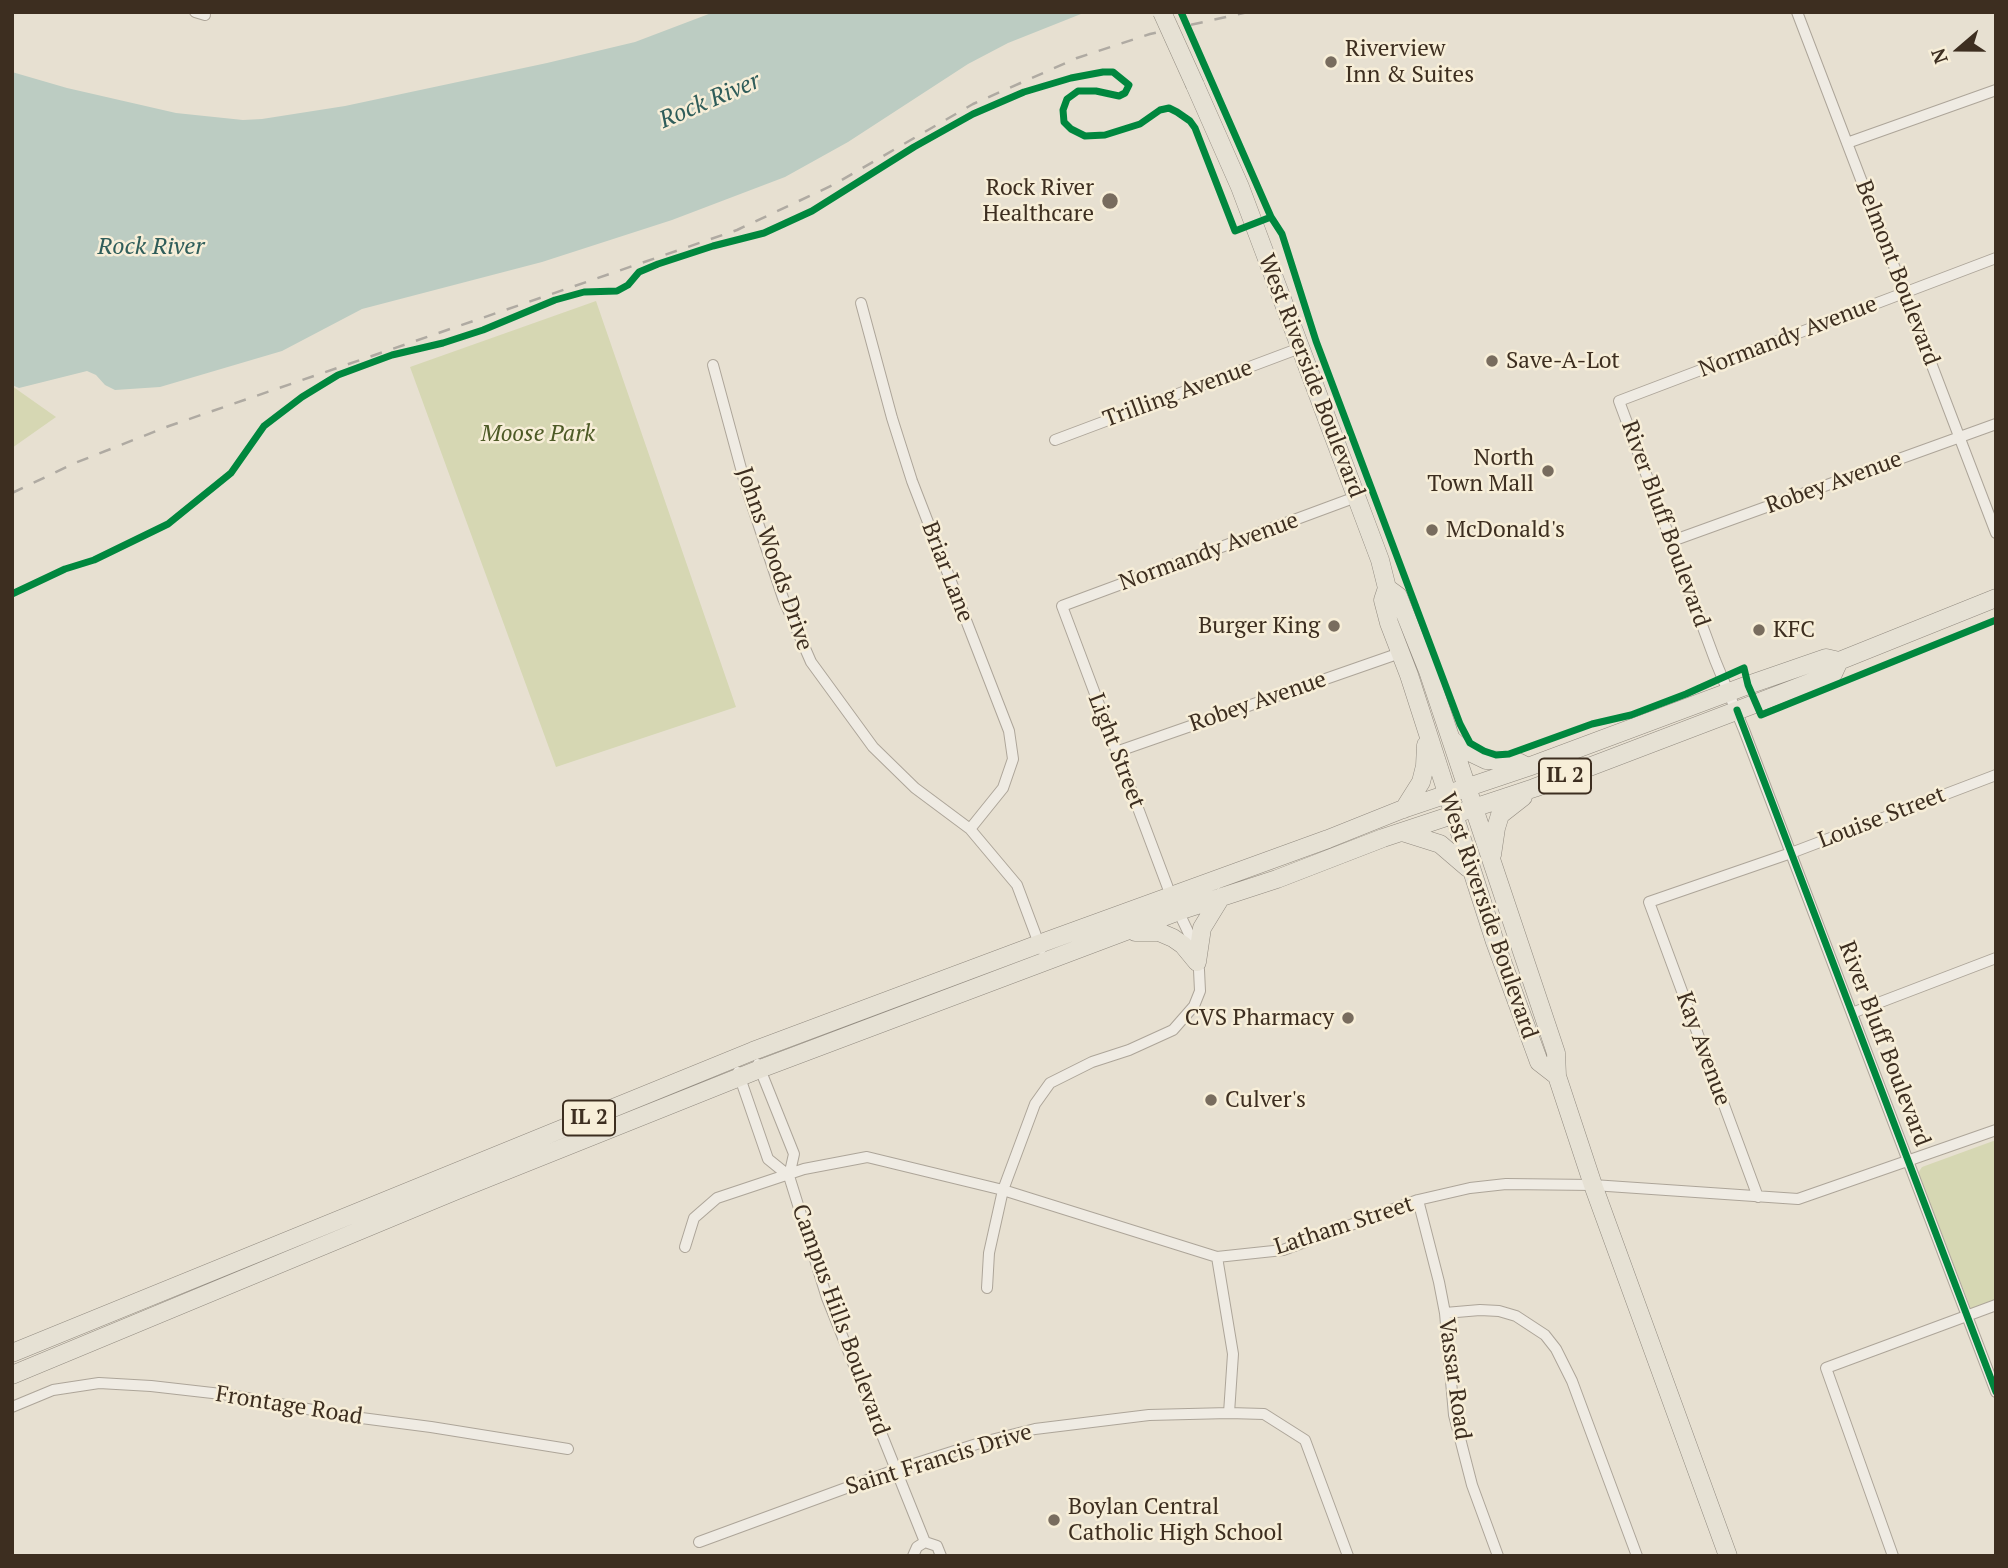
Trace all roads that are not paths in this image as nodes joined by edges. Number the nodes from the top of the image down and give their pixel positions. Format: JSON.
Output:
{"nodes":[{"id":1,"x":1162,"y":12,"type":"edge"},
{"id":2,"x":1797,"y":12,"type":"edge"},
{"id":3,"x":1996,"y":90,"type":"edge"},
{"id":4,"x":1847,"y":142,"type":"junction"},
{"id":5,"x":1996,"y":258,"type":"edge"},
{"id":6,"x":1905,"y":293,"type":"junction"},
{"id":7,"x":861,"y":303,"type":"dead end"},
{"id":8,"x":1300,"y":348,"type":"junction"},
{"id":9,"x":713,"y":365,"type":"dead end"},
{"id":10,"x":1619,"y":401,"type":"joint"},
{"id":11,"x":1996,"y":424,"type":"edge"},
{"id":12,"x":1960,"y":437,"type":"junction"},
{"id":13,"x":1055,"y":440,"type":"dead end"},
{"id":14,"x":1356,"y":498,"type":"junction"},
{"id":15,"x":1996,"y":533,"type":"edge"},
{"id":16,"x":1672,"y":541,"type":"junction"},
{"id":17,"x":1387,"y":589,"type":"junction"},
{"id":18,"x":1996,"y":598,"type":"edge"},
{"id":19,"x":1062,"y":606,"type":"joint"},
{"id":20,"x":1400,"y":653,"type":"junction"},
{"id":21,"x":1839,"y":661,"type":"junction"},
{"id":22,"x":1730,"y":692,"type":"junction"},
{"id":23,"x":1737,"y":710,"type":"junction"},
{"id":24,"x":1427,"y":731,"type":"junction"},
{"id":25,"x":1451,"y":739,"type":"junction"},
{"id":26,"x":1116,"y":752,"type":"junction"},
{"id":27,"x":1528,"y":767,"type":"junction"},
{"id":28,"x":1996,"y":775,"type":"edge"},
{"id":29,"x":1467,"y":788,"type":"junction"},
{"id":30,"x":1534,"y":788,"type":"junction"},
{"id":31,"x":1446,"y":795,"type":"junction"},
{"id":32,"x":1404,"y":809,"type":"junction"},
{"id":33,"x":1474,"y":810,"type":"junction"},
{"id":34,"x":1453,"y":817,"type":"junction"},
{"id":35,"x":970,"y":829,"type":"junction"},
{"id":36,"x":1402,"y":832,"type":"junction"},
{"id":37,"x":1791,"y":853,"type":"junction"},
{"id":38,"x":1492,"y":862,"type":"junction"},
{"id":39,"x":1471,"y":872,"type":"junction"},
{"id":40,"x":1221,"y":897,"type":"junction"},
{"id":41,"x":1649,"y":902,"type":"joint"},
{"id":42,"x":1175,"y":904,"type":"junction"},
{"id":43,"x":1125,"y":932,"type":"junction"},
{"id":44,"x":1039,"y":944,"type":"junction"},
{"id":45,"x":1996,"y":958,"type":"edge"},
{"id":46,"x":1047,"y":961,"type":"junction"},
{"id":47,"x":1198,"y":962,"type":"junction"},
{"id":48,"x":1852,"y":1013,"type":"junction"},
{"id":49,"x":754,"y":1051,"type":"junction"},
{"id":50,"x":734,"y":1059,"type":"junction"},
{"id":51,"x":760,"y":1069,"type":"junction"},
{"id":52,"x":1557,"y":1076,"type":"junction"},
{"id":53,"x":740,"y":1077,"type":"junction"},
{"id":54,"x":1996,"y":1130,"type":"edge"},
{"id":55,"x":1909,"y":1162,"type":"junction"},
{"id":56,"x":789,"y":1176,"type":"junction"},
{"id":57,"x":1593,"y":1185,"type":"junction"},
{"id":58,"x":1003,"y":1190,"type":"junction"},
{"id":59,"x":1758,"y":1197,"type":"junction"},
{"id":60,"x":1418,"y":1200,"type":"junction"},
{"id":61,"x":685,"y":1247,"type":"dead end"},
{"id":62,"x":1217,"y":1257,"type":"junction"},
{"id":63,"x":988,"y":1288,"type":"dead end"},
{"id":64,"x":1996,"y":1305,"type":"edge"},
{"id":65,"x":1445,"y":1313,"type":"junction"},
{"id":66,"x":1967,"y":1315,"type":"junction"},
{"id":67,"x":12,"y":1353,"type":"edge"},
{"id":68,"x":12,"y":1375,"type":"edge"},
{"id":69,"x":1996,"y":1392,"type":"edge"},
{"id":70,"x":12,"y":1407,"type":"edge"},
{"id":71,"x":1229,"y":1413,"type":"junction"},
{"id":72,"x":568,"y":1449,"type":"dead end"},
{"id":73,"x":895,"y":1470,"type":"junction"},
{"id":74,"x":699,"y":1542,"type":"dead end"},
{"id":75,"x":925,"y":1542,"type":"junction"},
{"id":76,"x":913,"y":1556,"type":"edge"},
{"id":77,"x":941,"y":1556,"type":"edge"},
{"id":78,"x":1348,"y":1556,"type":"edge"},
{"id":79,"x":1499,"y":1556,"type":"edge"},
{"id":80,"x":1637,"y":1556,"type":"edge"},
{"id":81,"x":1728,"y":1556,"type":"edge"},
{"id":82,"x":1893,"y":1556,"type":"edge"}],
"edges":[{"from":1,"to":8,"type":"main road","name":"West Riverside Boulevard","bridge":true},
{"from":2,"to":4,"type":"street","name":"Belmont Boulevard"},
{"from":3,"to":4,"type":"street"},
{"from":4,"to":6,"type":"street","name":"Belmont Boulevard"},
{"from":5,"to":6,"type":"street","name":"Normandy Avenue"},
{"from":6,"to":10,"type":"street","name":"Normandy Avenue"},
{"from":6,"to":12,"type":"street","name":"Belmont Boulevard"},
{"from":7,"to":35,"type":"street","name":"Briar Lane"},
{"from":8,"to":13,"type":"street","name":"Trilling Avenue"},
{"from":8,"to":14,"type":"main road","name":"West Riverside Boulevard"},
{"from":9,"to":35,"type":"street","name":"Johns Woods Drive"},
{"from":10,"to":16,"type":"street","name":"River Bluff Boulevard"},
{"from":11,"to":12,"type":"street","name":"Robey Avenue"},
{"from":12,"to":15,"type":"street","name":"Belmont Boulevard"},
{"from":12,"to":16,"type":"street","name":"Robey Avenue"},
{"from":14,"to":17,"type":"main road","name":"West Riverside Boulevard"},
{"from":14,"to":19,"type":"street","name":"Normandy Avenue"},
{"from":16,"to":22,"type":"street","name":"River Bluff Boulevard"},
{"from":17,"to":20,"type":"main road","name":"West Riverside Boulevard"},
{"from":17,"to":25,"type":"main road","name":"West Riverside Boulevard"},
{"from":18,"to":21,"type":"main road","number":"IL 2"},
{"from":19,"to":26,"type":"street","name":"Light Street"},
{"from":20,"to":24,"type":"main road","name":"West Riverside Boulevard"},
{"from":20,"to":26,"type":"street","name":"Robey Avenue"},
{"from":21,"to":22,"type":"main road","number":"IL 2"},
{"from":21,"to":23,"type":"main road","number":"IL 2"},
{"from":22,"to":23,"type":"street","name":"River Bluff Boulevard"},
{"from":22,"to":27,"type":"main road","number":"IL 2"},
{"from":23,"to":30,"type":"main road","number":"IL 2"},
{"from":23,"to":37,"type":"street","name":"River Bluff Boulevard"},
{"from":24,"to":31,"type":"main road","name":"West Riverside Boulevard"},
{"from":24,"to":32,"type":"main road"},
{"from":25,"to":27,"type":"main road"},
{"from":25,"to":29,"type":"main road","name":"West Riverside Boulevard"},
{"from":26,"to":42,"type":"street","name":"Light Street"},
{"from":27,"to":29,"type":"main road","number":"IL 2"},
{"from":28,"to":37,"type":"street","name":"Louise Street"},
{"from":29,"to":31,"type":"main road","number":"IL 2"},
{"from":29,"to":33,"type":"main road","name":"West Riverside Boulevard"},
{"from":30,"to":33,"type":"main road","number":"IL 2"},
{"from":30,"to":38,"type":"main road"},
{"from":31,"to":32,"type":"main road","number":"IL 2"},
{"from":31,"to":34,"type":"main road","name":"West Riverside Boulevard"},
{"from":32,"to":42,"type":"main road","number":"IL 2"},
{"from":33,"to":34,"type":"main road","number":"IL 2"},
{"from":33,"to":38,"type":"main road","name":"West Riverside Boulevard"},
{"from":34,"to":36,"type":"main road","number":"IL 2"},
{"from":34,"to":39,"type":"main road","name":"West Riverside Boulevard"},
{"from":35,"to":44,"type":"street","name":"Johns Woods Drive"},
{"from":36,"to":39,"type":"main road"},
{"from":36,"to":40,"type":"main road","number":"IL 2"},
{"from":37,"to":41,"type":"street","name":"Louise Street"},
{"from":37,"to":48,"type":"street","name":"River Bluff Boulevard"},
{"from":38,"to":52,"type":"main road","name":"West Riverside Boulevard"},
{"from":39,"to":52,"type":"main road","name":"West Riverside Boulevard"},
{"from":40,"to":42,"type":"main road","number":"IL 2"},
{"from":40,"to":47,"type":"main road"},
{"from":41,"to":59,"type":"street","name":"Kay Avenue"},
{"from":42,"to":43,"type":"main road","number":"IL 2"},
{"from":42,"to":44,"type":"main road","number":"IL 2"},
{"from":42,"to":47,"type":"street","name":"Light Street"},
{"from":43,"to":46,"type":"main road","number":"IL 2"},
{"from":43,"to":47,"type":"main road"},
{"from":44,"to":46,"type":"street","name":"Johns Woods Drive"},
{"from":44,"to":49,"type":"main road","number":"IL 2"},
{"from":45,"to":48,"type":"street"},
{"from":46,"to":51,"type":"main road","number":"IL 2"},
{"from":47,"to":58,"type":"street","name":"Light Street"},
{"from":48,"to":55,"type":"street","name":"River Bluff Boulevard"},
{"from":49,"to":50,"type":"main road","number":"IL 2"},
{"from":49,"to":51,"type":"street","name":"Campus Hills Boulevard"},
{"from":50,"to":53,"type":"street","name":"Campus Hills Boulevard"},
{"from":50,"to":67,"type":"main road","number":"IL 2"},
{"from":51,"to":53,"type":"main road","number":"IL 2"},
{"from":51,"to":56,"type":"street","name":"Campus Hills Boulevard"},
{"from":52,"to":57,"type":"main road","name":"West Riverside Boulevard"},
{"from":53,"to":56,"type":"street","name":"Campus Hills Boulevard"},
{"from":53,"to":68,"type":"main road","number":"IL 2"},
{"from":54,"to":55,"type":"street","name":"Latham Street"},
{"from":55,"to":59,"type":"street","name":"Latham Street"},
{"from":55,"to":66,"type":"street","name":"River Bluff Boulevard"},
{"from":56,"to":58,"type":"street","name":"Latham Street"},
{"from":56,"to":61,"type":"street","name":"Latham Street"},
{"from":56,"to":73,"type":"street","name":"Campus Hills Boulevard"},
{"from":57,"to":59,"type":"street","name":"Latham Street"},
{"from":57,"to":60,"type":"street","name":"Latham Street"},
{"from":57,"to":81,"type":"main road","name":"West Riverside Boulevard"},
{"from":58,"to":62,"type":"street","name":"Latham Street"},
{"from":58,"to":63,"type":"street","name":"Light Street"},
{"from":60,"to":62,"type":"street","name":"Latham Street"},
{"from":60,"to":65,"type":"street","name":"Vassar Road"},
{"from":62,"to":71,"type":"street"},
{"from":64,"to":66,"type":"street"},
{"from":65,"to":79,"type":"street","name":"Vassar Road"},
{"from":65,"to":80,"type":"street"},
{"from":66,"to":69,"type":"street","name":"River Bluff Boulevard"},
{"from":66,"to":82,"type":"street"},
{"from":70,"to":72,"type":"street","name":"Frontage Road"},
{"from":71,"to":73,"type":"street","name":"Saint Francis Drive"},
{"from":71,"to":78,"type":"street","name":"Saint Francis Drive"},
{"from":73,"to":74,"type":"street","name":"Saint Francis Drive"},
{"from":73,"to":75,"type":"street","name":"Campus Hills Boulevard"},
{"from":75,"to":76,"type":"street"},
{"from":75,"to":77,"type":"street"}]}
